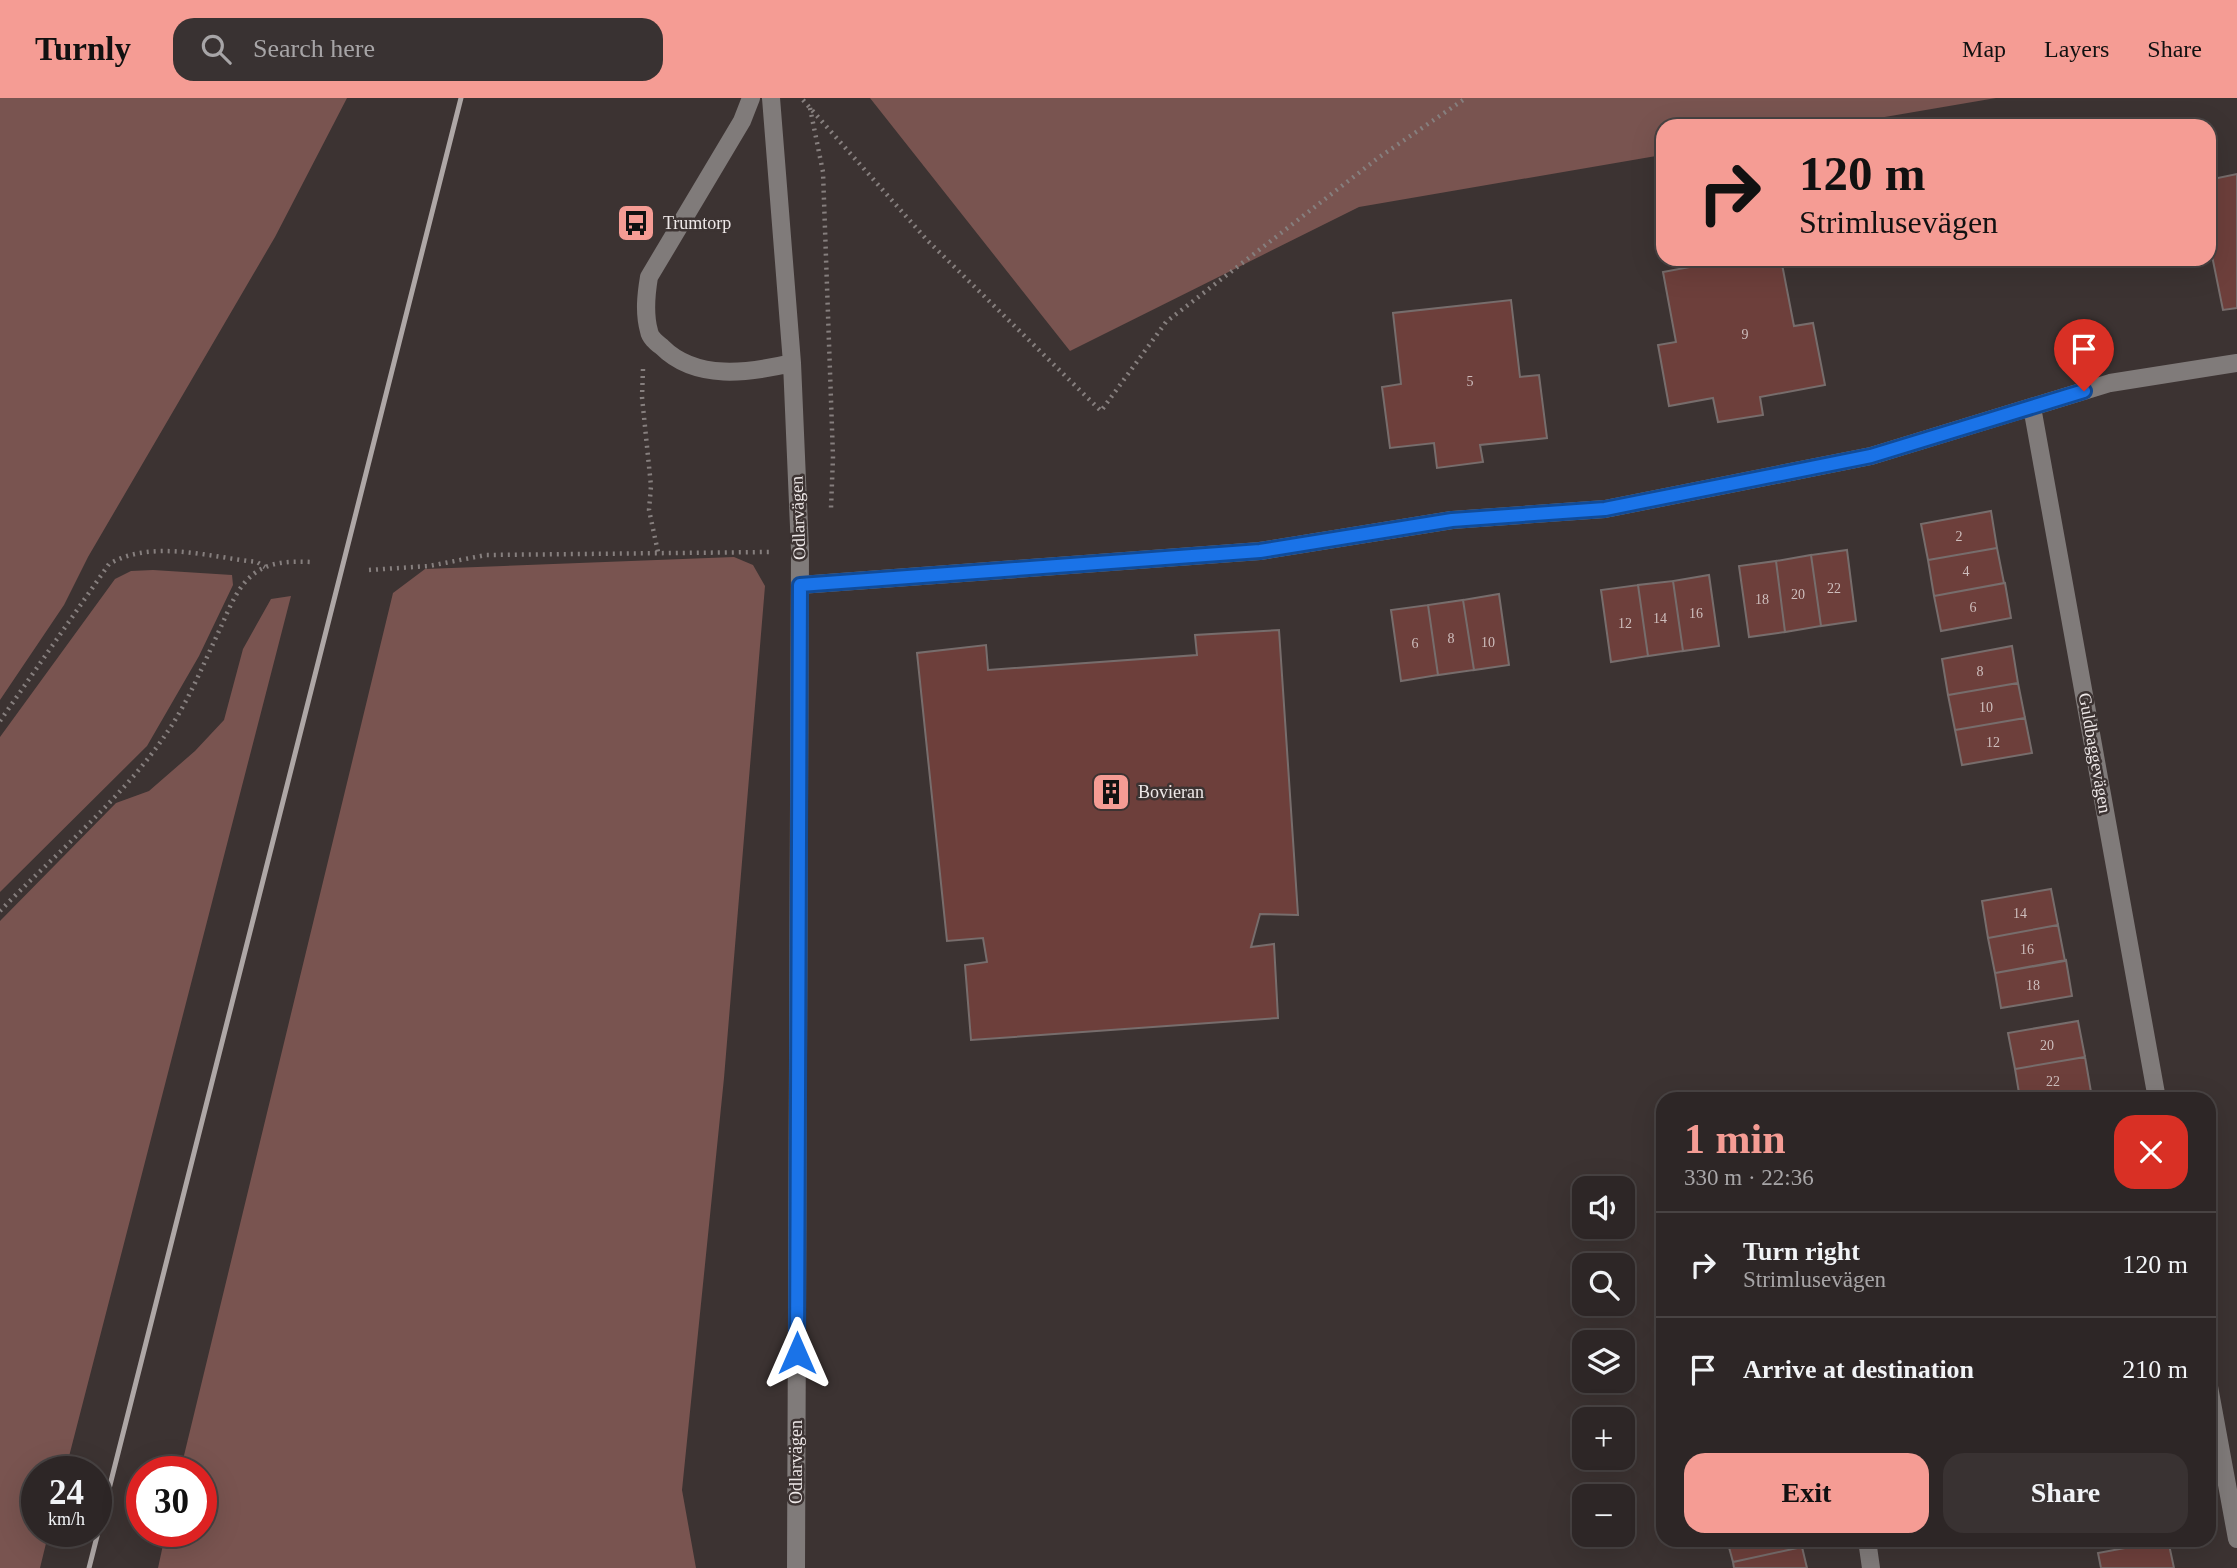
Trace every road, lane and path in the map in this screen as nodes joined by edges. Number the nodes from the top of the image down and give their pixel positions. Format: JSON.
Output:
{"nodes":[{"id":1,"x":751,"y":98,"type":"edge"},
{"id":2,"x":771,"y":98,"type":"edge"},
{"id":3,"x":801,"y":98,"type":"edge"},
{"id":4,"x":1466,"y":98,"type":"edge"},
{"id":5,"x":643,"y":357,"type":"dead end"},
{"id":6,"x":792,"y":363,"type":"junction"},
{"id":7,"x":2237,"y":363,"type":"edge"},
{"id":8,"x":2032,"y":407,"type":"junction"},
{"id":9,"x":800,"y":550,"type":"junction"},
{"id":10,"x":658,"y":552,"type":"junction"},
{"id":11,"x":312,"y":562,"type":"dead end"},
{"id":12,"x":265,"y":566,"type":"junction"},
{"id":13,"x":369,"y":570,"type":"dead end"},
{"id":14,"x":800,"y":585,"type":"junction"},
{"id":15,"x":0,"y":721,"type":"edge"},
{"id":16,"x":0,"y":911,"type":"edge"},
{"id":17,"x":2156,"y":1092,"type":"edge"},
{"id":18,"x":2216,"y":1425,"type":"edge"},
{"id":19,"x":2237,"y":1539,"type":"edge"},
{"id":20,"x":1868,"y":1547,"type":"edge"},
{"id":21,"x":796,"y":1568,"type":"edge"},
{"id":22,"x":1871,"y":1568,"type":"edge"}],
"edges":[{"from":1,"to":6,"type":"street"},
{"from":2,"to":6,"type":"street","name":"Odlarvägen"},
{"from":3,"to":4,"type":"path"},
{"from":5,"to":10,"type":"path"},
{"from":6,"to":9,"type":"street","name":"Odlarvägen"},
{"from":7,"to":8,"type":"street"},
{"from":8,"to":14,"type":"street"},
{"from":8,"to":17,"type":"street","name":"Guldbaggevägen"},
{"from":9,"to":10,"type":"path"},
{"from":9,"to":14,"type":"street","name":"Odlarvägen"},
{"from":10,"to":13,"type":"path"},
{"from":11,"to":12,"type":"path"},
{"from":12,"to":15,"type":"path"},
{"from":12,"to":16,"type":"path"},
{"from":14,"to":21,"type":"street","name":"Odlarvägen"},
{"from":18,"to":19,"type":"street"},
{"from":20,"to":22,"type":"street"}]}
